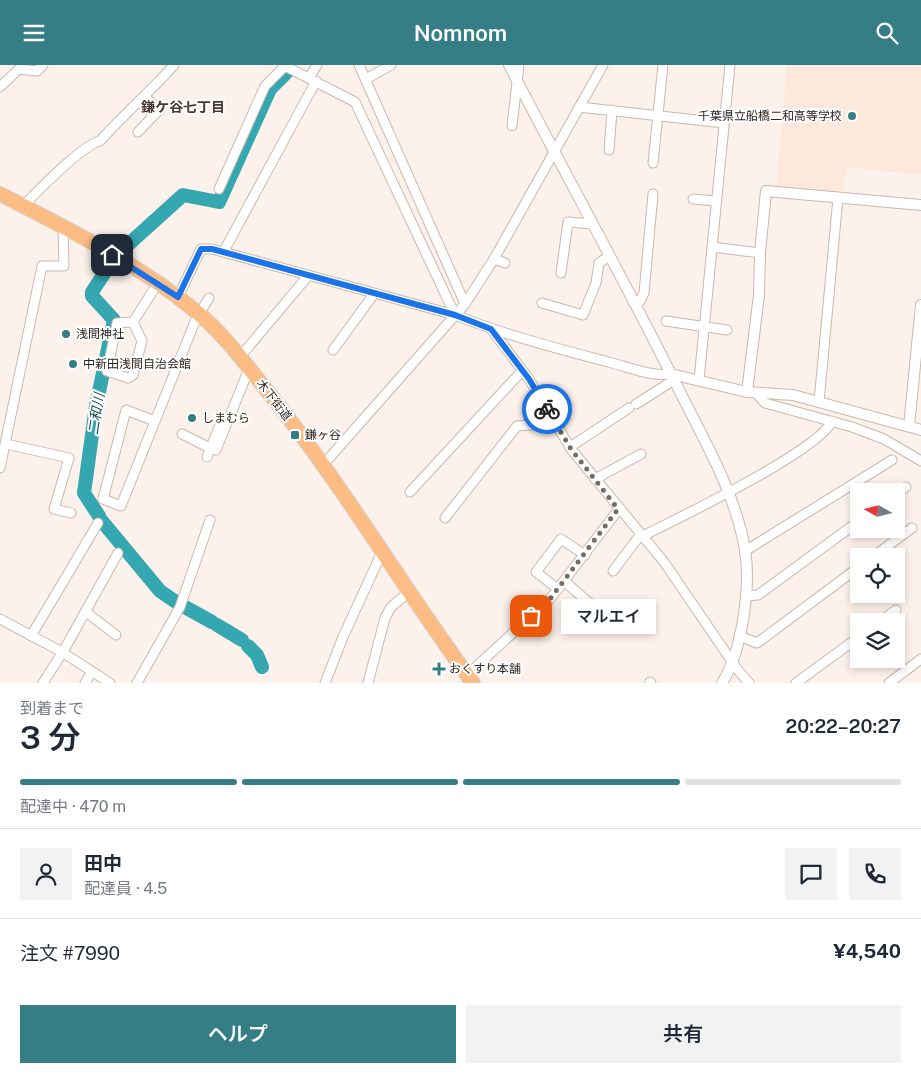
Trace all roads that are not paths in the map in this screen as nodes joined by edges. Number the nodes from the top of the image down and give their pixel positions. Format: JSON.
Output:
{"nodes":[{"id":1,"x":43,"y":65,"type":"edge"},
{"id":2,"x":174,"y":65,"type":"edge"},
{"id":3,"x":317,"y":65,"type":"edge"},
{"id":4,"x":359,"y":65,"type":"edge"},
{"id":5,"x":391,"y":65,"type":"edge"},
{"id":6,"x":509,"y":65,"type":"edge"},
{"id":7,"x":518,"y":65,"type":"edge"},
{"id":8,"x":603,"y":65,"type":"edge"},
{"id":9,"x":663,"y":65,"type":"edge"},
{"id":10,"x":730,"y":65,"type":"edge"},
{"id":11,"x":287,"y":67,"type":"edge"},
{"id":12,"x":366,"y":79,"type":"junction"},
{"id":13,"x":313,"y":80,"type":"junction"},
{"id":14,"x":518,"y":81,"type":"junction"},
{"id":15,"x":0,"y":87,"type":"edge"},
{"id":16,"x":145,"y":97,"type":"junction"},
{"id":17,"x":579,"y":107,"type":"junction"},
{"id":18,"x":612,"y":110,"type":"junction"},
{"id":19,"x":658,"y":115,"type":"junction"},
{"id":20,"x":724,"y":123,"type":"junction"},
{"id":21,"x":512,"y":126,"type":"dead end"},
{"id":22,"x":138,"y":132,"type":"dead end"},
{"id":23,"x":230,"y":142,"type":"dead end"},
{"id":24,"x":238,"y":148,"type":"junction"},
{"id":25,"x":608,"y":150,"type":"dead end"},
{"id":26,"x":554,"y":151,"type":"junction"},
{"id":27,"x":653,"y":163,"type":"dead end"},
{"id":28,"x":219,"y":189,"type":"dead end"},
{"id":29,"x":0,"y":194,"type":"edge"},
{"id":30,"x":653,"y":194,"type":"dead end"},
{"id":31,"x":692,"y":199,"type":"dead end"},
{"id":32,"x":838,"y":199,"type":"junction"},
{"id":33,"x":716,"y":201,"type":"junction"},
{"id":34,"x":921,"y":205,"type":"edge"},
{"id":35,"x":23,"y":206,"type":"junction"},
{"id":36,"x":592,"y":225,"type":"junction"},
{"id":37,"x":63,"y":228,"type":"junction"},
{"id":38,"x":712,"y":247,"type":"junction"},
{"id":39,"x":224,"y":251,"type":"junction"},
{"id":40,"x":760,"y":253,"type":"junction"},
{"id":41,"x":609,"y":256,"type":"junction"},
{"id":42,"x":494,"y":259,"type":"junction"},
{"id":43,"x":505,"y":263,"type":"dead end"},
{"id":44,"x":561,"y":273,"type":"dead end"},
{"id":45,"x":308,"y":276,"type":"junction"},
{"id":46,"x":158,"y":283,"type":"junction"},
{"id":47,"x":374,"y":294,"type":"junction"},
{"id":48,"x":178,"y":297,"type":"junction"},
{"id":49,"x":210,"y":298,"type":"dead end"},
{"id":50,"x":633,"y":302,"type":"junction"},
{"id":51,"x":542,"y":303,"type":"dead end"},
{"id":52,"x":466,"y":304,"type":"junction"},
{"id":53,"x":921,"y":305,"type":"edge"},
{"id":54,"x":198,"y":314,"type":"junction"},
{"id":55,"x":455,"y":315,"type":"junction"},
{"id":56,"x":666,"y":321,"type":"dead end"},
{"id":57,"x":133,"y":322,"type":"junction"},
{"id":58,"x":705,"y":327,"type":"junction"},
{"id":59,"x":491,"y":329,"type":"junction"},
{"id":60,"x":727,"y":330,"type":"dead end"},
{"id":61,"x":333,"y":350,"type":"dead end"},
{"id":62,"x":240,"y":357,"type":"junction"},
{"id":63,"x":250,"y":369,"type":"junction"},
{"id":64,"x":522,"y":371,"type":"junction"},
{"id":65,"x":673,"y":377,"type":"junction"},
{"id":66,"x":699,"y":380,"type":"junction"},
{"id":67,"x":752,"y":393,"type":"junction"},
{"id":68,"x":818,"y":402,"type":"junction"},
{"id":69,"x":543,"y":403,"type":"junction"},
{"id":70,"x":155,"y":421,"type":"junction"},
{"id":71,"x":832,"y":421,"type":"junction"},
{"id":72,"x":909,"y":427,"type":"junction"},
{"id":73,"x":921,"y":430,"type":"edge"},
{"id":74,"x":182,"y":435,"type":"dead end"},
{"id":75,"x":6,"y":443,"type":"junction"},
{"id":76,"x":570,"y":447,"type":"junction"},
{"id":77,"x":641,"y":454,"type":"dead end"},
{"id":78,"x":892,"y":460,"type":"dead end"},
{"id":79,"x":921,"y":461,"type":"edge"},
{"id":80,"x":323,"y":465,"type":"junction"},
{"id":81,"x":0,"y":468,"type":"edge"},
{"id":82,"x":595,"y":479,"type":"junction"},
{"id":83,"x":729,"y":491,"type":"junction"},
{"id":84,"x":410,"y":492,"type":"dead end"},
{"id":85,"x":618,"y":509,"type":"junction"},
{"id":86,"x":71,"y":513,"type":"dead end"},
{"id":87,"x":445,"y":518,"type":"dead end"},
{"id":88,"x":210,"y":520,"type":"dead end"},
{"id":89,"x":98,"y":523,"type":"dead end"},
{"id":90,"x":850,"y":528,"type":"edge"},
{"id":91,"x":912,"y":528,"type":"dead end"},
{"id":92,"x":642,"y":535,"type":"junction"},
{"id":93,"x":885,"y":548,"type":"edge"},
{"id":94,"x":745,"y":551,"type":"junction"},
{"id":95,"x":382,"y":552,"type":"junction"},
{"id":96,"x":118,"y":553,"type":"dead end"},
{"id":97,"x":585,"y":555,"type":"junction"},
{"id":98,"x":613,"y":571,"type":"dead end"},
{"id":99,"x":850,"y":574,"type":"edge"},
{"id":100,"x":564,"y":581,"type":"junction"},
{"id":101,"x":558,"y":589,"type":"junction"},
{"id":102,"x":409,"y":592,"type":"junction"},
{"id":103,"x":745,"y":597,"type":"junction"},
{"id":104,"x":594,"y":607,"type":"dead end"},
{"id":105,"x":896,"y":610,"type":"dead end"},
{"id":106,"x":86,"y":612,"type":"junction"},
{"id":107,"x":892,"y":613,"type":"edge"},
{"id":108,"x":0,"y":619,"type":"edge"},
{"id":109,"x":116,"y":635,"type":"dead end"},
{"id":110,"x":31,"y":636,"type":"junction"},
{"id":111,"x":739,"y":636,"type":"junction"},
{"id":112,"x":850,"y":644,"type":"edge"},
{"id":113,"x":62,"y":652,"type":"junction"},
{"id":114,"x":921,"y":659,"type":"edge"},
{"id":115,"x":732,"y":661,"type":"junction"},
{"id":116,"x":92,"y":672,"type":"junction"},
{"id":117,"x":470,"y":679,"type":"edge"},
{"id":118,"x":43,"y":683,"type":"edge"},
{"id":119,"x":85,"y":683,"type":"edge"},
{"id":120,"x":110,"y":683,"type":"edge"},
{"id":121,"x":137,"y":683,"type":"edge"},
{"id":122,"x":325,"y":683,"type":"edge"},
{"id":123,"x":368,"y":683,"type":"edge"},
{"id":124,"x":722,"y":683,"type":"edge"},
{"id":125,"x":750,"y":683,"type":"edge"},
{"id":126,"x":796,"y":683,"type":"edge"},
{"id":127,"x":889,"y":683,"type":"edge"}],
"edges":[{"from":1,"to":15,"type":"street"},
{"from":2,"to":16,"type":"street"},
{"from":3,"to":13,"type":"street"},
{"from":4,"to":12,"type":"street"},
{"from":5,"to":12,"type":"street"},
{"from":6,"to":14,"type":"street"},
{"from":7,"to":14,"type":"street"},
{"from":8,"to":17,"type":"street"},
{"from":9,"to":19,"type":"street"},
{"from":10,"to":20,"type":"street"},
{"from":11,"to":13,"type":"street"},
{"from":11,"to":24,"type":"street"},
{"from":12,"to":52,"type":"street"},
{"from":13,"to":39,"type":"street"},
{"from":13,"to":55,"type":"street"},
{"from":14,"to":21,"type":"street"},
{"from":14,"to":26,"type":"street"},
{"from":16,"to":22,"type":"street"},
{"from":16,"to":35,"type":"street"},
{"from":17,"to":18,"type":"street"},
{"from":17,"to":26,"type":"street"},
{"from":18,"to":19,"type":"street"},
{"from":18,"to":25,"type":"street"},
{"from":19,"to":20,"type":"street"},
{"from":19,"to":27,"type":"street"},
{"from":20,"to":33,"type":"street"},
{"from":23,"to":24,"type":"street"},
{"from":24,"to":28,"type":"street"},
{"from":26,"to":36,"type":"street"},
{"from":26,"to":42,"type":"street"},
{"from":29,"to":35,"type":"main road","name":"木下街道"},
{"from":30,"to":50,"type":"street"},
{"from":31,"to":33,"type":"street"},
{"from":32,"to":34,"type":"street"},
{"from":32,"to":40,"type":"street"},
{"from":32,"to":68,"type":"street"},
{"from":33,"to":38,"type":"street"},
{"from":35,"to":37,"type":"main road","name":"木下街道"},
{"from":36,"to":41,"type":"street"},
{"from":36,"to":44,"type":"street"},
{"from":37,"to":46,"type":"main road","name":"木下街道"},
{"from":37,"to":75,"type":"street"},
{"from":38,"to":40,"type":"street"},
{"from":38,"to":58,"type":"street"},
{"from":39,"to":45,"type":"street"},
{"from":39,"to":48,"type":"street"},
{"from":40,"to":67,"type":"street"},
{"from":41,"to":50,"type":"street"},
{"from":41,"to":51,"type":"street"},
{"from":42,"to":43,"type":"street"},
{"from":42,"to":52,"type":"street"},
{"from":45,"to":47,"type":"street"},
{"from":45,"to":62,"type":"street"},
{"from":46,"to":48,"type":"main road","name":"木下街道"},
{"from":46,"to":57,"type":"street"},
{"from":47,"to":55,"type":"street"},
{"from":47,"to":61,"type":"street"},
{"from":48,"to":54,"type":"main road","name":"木下街道"},
{"from":49,"to":54,"type":"street"},
{"from":50,"to":65,"type":"street"},
{"from":52,"to":55,"type":"street"},
{"from":53,"to":72,"type":"street"},
{"from":54,"to":62,"type":"main road","name":"木下街道"},
{"from":54,"to":70,"type":"street"},
{"from":55,"to":59,"type":"street"},
{"from":55,"to":80,"type":"street"},
{"from":56,"to":58,"type":"street"},
{"from":57,"to":57,"type":"street"},
{"from":58,"to":60,"type":"street"},
{"from":58,"to":66,"type":"street"},
{"from":59,"to":64,"type":"street"},
{"from":59,"to":65,"type":"street"},
{"from":62,"to":63,"type":"main road","name":"木下街道"},
{"from":63,"to":74,"type":"street"},
{"from":63,"to":80,"type":"main road","name":"木下街道"},
{"from":64,"to":69,"type":"street"},
{"from":64,"to":84,"type":"street"},
{"from":65,"to":66,"type":"street"},
{"from":65,"to":76,"type":"street"},
{"from":65,"to":83,"type":"street"},
{"from":66,"to":67,"type":"street"},
{"from":67,"to":68,"type":"street"},
{"from":67,"to":71,"type":"street"},
{"from":68,"to":72,"type":"street"},
{"from":69,"to":76,"type":"street"},
{"from":69,"to":87,"type":"street"},
{"from":70,"to":70,"type":"street"},
{"from":71,"to":79,"type":"street"},
{"from":71,"to":83,"type":"street"},
{"from":72,"to":73,"type":"street"},
{"from":75,"to":81,"type":"street"},
{"from":75,"to":86,"type":"street"},
{"from":76,"to":82,"type":"street"},
{"from":77,"to":82,"type":"street"},
{"from":78,"to":94,"type":"street"},
{"from":80,"to":95,"type":"main road","name":"木下街道"},
{"from":82,"to":85,"type":"street"},
{"from":83,"to":92,"type":"street"},
{"from":83,"to":94,"type":"street"},
{"from":85,"to":92,"type":"street"},
{"from":85,"to":97,"type":"street"},
{"from":88,"to":121,"type":"street"},
{"from":89,"to":110,"type":"street"},
{"from":90,"to":103,"type":"street"},
{"from":91,"to":93,"type":"street"},
{"from":92,"to":98,"type":"street"},
{"from":92,"to":115,"type":"street"},
{"from":94,"to":103,"type":"street"},
{"from":95,"to":102,"type":"main road","name":"木下街道"},
{"from":95,"to":122,"type":"street"},
{"from":96,"to":106,"type":"street"},
{"from":97,"to":100,"type":"street"},
{"from":97,"to":101,"type":"street"},
{"from":99,"to":111,"type":"street"},
{"from":100,"to":101,"type":"street"},
{"from":100,"to":104,"type":"street"},
{"from":101,"to":117,"type":"street"},
{"from":102,"to":117,"type":"main road","name":"木下街道"},
{"from":102,"to":123,"type":"street"},
{"from":103,"to":111,"type":"street"},
{"from":105,"to":107,"type":"street"},
{"from":106,"to":109,"type":"street"},
{"from":106,"to":113,"type":"street"},
{"from":108,"to":110,"type":"street"},
{"from":110,"to":113,"type":"street"},
{"from":111,"to":115,"type":"street"},
{"from":112,"to":126,"type":"street"},
{"from":113,"to":116,"type":"street"},
{"from":113,"to":118,"type":"street"},
{"from":114,"to":127,"type":"street"},
{"from":115,"to":124,"type":"street"},
{"from":115,"to":125,"type":"street"},
{"from":116,"to":119,"type":"street"},
{"from":116,"to":120,"type":"street"}]}
